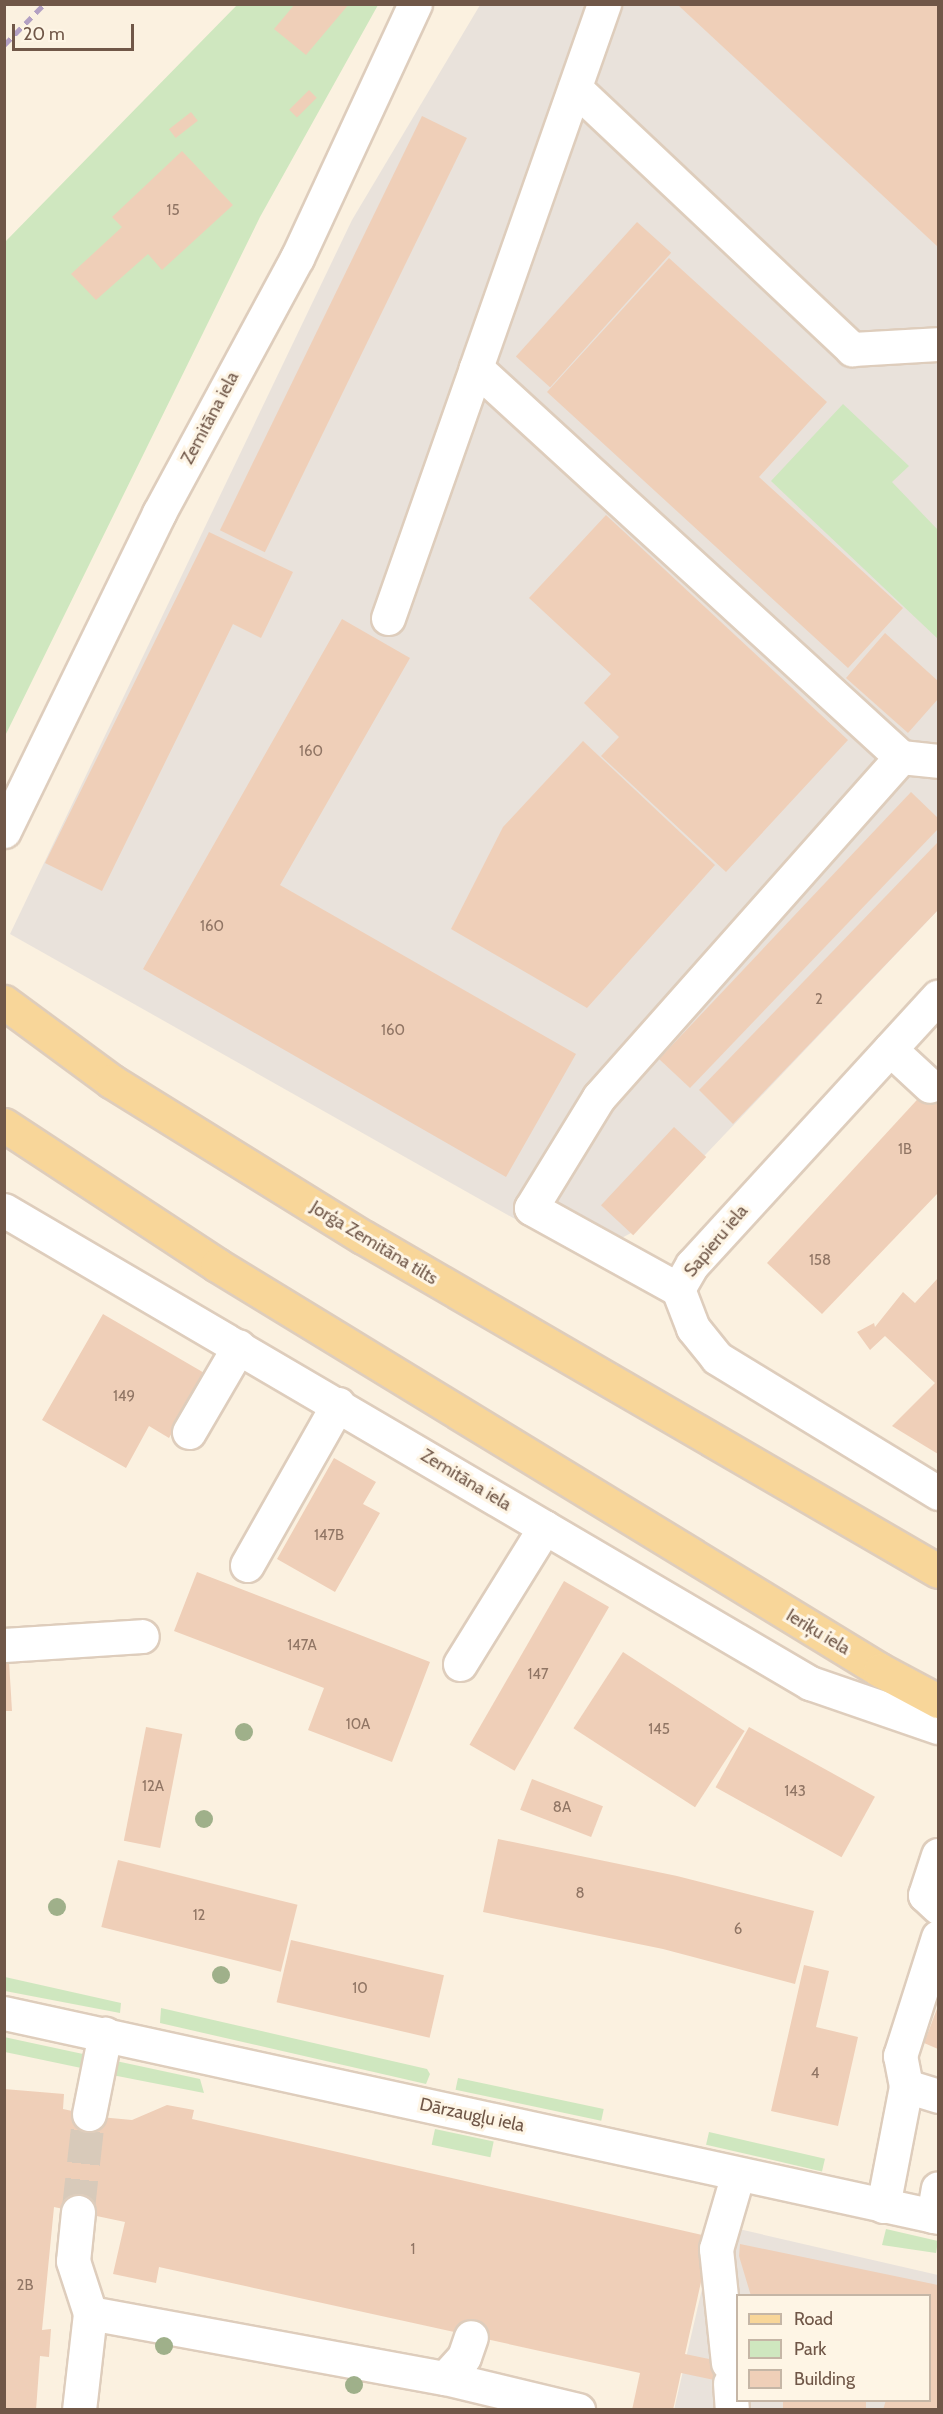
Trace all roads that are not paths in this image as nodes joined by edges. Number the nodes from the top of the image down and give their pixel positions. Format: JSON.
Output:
{"nodes":[{"id":1,"x":416,"y":4,"type":"edge"},
{"id":2,"x":604,"y":4,"type":"edge"},
{"id":3,"x":574,"y":88,"type":"junction"},
{"id":4,"x":939,"y":344,"type":"edge"},
{"id":5,"x":476,"y":368,"type":"junction"},
{"id":6,"x":388,"y":618,"type":"dead end"},
{"id":7,"x":901,"y":757,"type":"junction"},
{"id":8,"x":939,"y":761,"type":"edge"},
{"id":9,"x":4,"y":831,"type":"edge"},
{"id":10,"x":939,"y":997,"type":"edge"},
{"id":11,"x":4,"y":1002,"type":"edge"},
{"id":12,"x":890,"y":1049,"type":"junction"},
{"id":13,"x":930,"y":1086,"type":"dead end"},
{"id":14,"x":4,"y":1125,"type":"edge"},
{"id":15,"x":4,"y":1210,"type":"edge"},
{"id":16,"x":678,"y":1289,"type":"junction"},
{"id":17,"x":239,"y":1346,"type":"junction"},
{"id":18,"x":338,"y":1404,"type":"junction"},
{"id":19,"x":189,"y":1432,"type":"dead end"},
{"id":20,"x":939,"y":1493,"type":"edge"},
{"id":21,"x":545,"y":1527,"type":"junction"},
{"id":22,"x":247,"y":1565,"type":"dead end"},
{"id":23,"x":939,"y":1571,"type":"edge"},
{"id":24,"x":142,"y":1636,"type":"dead end"},
{"id":25,"x":4,"y":1645,"type":"edge"},
{"id":26,"x":460,"y":1664,"type":"dead end"},
{"id":27,"x":939,"y":1701,"type":"edge"},
{"id":28,"x":939,"y":1726,"type":"edge"},
{"id":29,"x":939,"y":1855,"type":"edge"},
{"id":30,"x":939,"y":1907,"type":"edge"},
{"id":31,"x":939,"y":1937,"type":"edge"},
{"id":32,"x":4,"y":2013,"type":"edge"},
{"id":33,"x":105,"y":2034,"type":"junction"},
{"id":34,"x":906,"y":2086,"type":"junction"},
{"id":35,"x":939,"y":2096,"type":"edge"},
{"id":36,"x":89,"y":2114,"type":"tunnel mouth"},
{"id":37,"x":738,"y":2174,"type":"junction"},
{"id":38,"x":883,"y":2206,"type":"junction"},
{"id":39,"x":937,"y":2207,"type":"edge"},
{"id":40,"x":78,"y":2212,"type":"tunnel mouth"},
{"id":41,"x":90,"y":2313,"type":"junction"},
{"id":42,"x":471,"y":2337,"type":"dead end"},
{"id":43,"x":445,"y":2378,"type":"junction"},
{"id":44,"x":730,"y":2385,"type":"edge"},
{"id":45,"x":79,"y":2409,"type":"edge"},
{"id":46,"x":578,"y":2409,"type":"edge"}],
"edges":[{"from":1,"to":9,"type":"street","name":"Zemitāna iela"},
{"from":2,"to":3,"type":"street"},
{"from":3,"to":4,"type":"street"},
{"from":3,"to":5,"type":"street"},
{"from":5,"to":6,"type":"street"},
{"from":5,"to":7,"type":"street"},
{"from":7,"to":8,"type":"street"},
{"from":7,"to":16,"type":"street"},
{"from":10,"to":12,"type":"street","name":"Sapieru iela"},
{"from":11,"to":23,"type":"main road","name":"Jorģa Zemitāna tilts"},
{"from":12,"to":13,"type":"street"},
{"from":12,"to":16,"type":"street","name":"Sapieru iela"},
{"from":14,"to":27,"type":"main road","name":"Ieriķu iela"},
{"from":15,"to":17,"type":"street","name":"Zemitāna iela"},
{"from":16,"to":20,"type":"street","name":"Sapieru iela"},
{"from":17,"to":18,"type":"street","name":"Zemitāna iela"},
{"from":17,"to":19,"type":"street"},
{"from":18,"to":21,"type":"street","name":"Zemitāna iela"},
{"from":18,"to":22,"type":"street"},
{"from":21,"to":26,"type":"street"},
{"from":21,"to":28,"type":"street","name":"Zemitāna iela"},
{"from":24,"to":25,"type":"street"},
{"from":29,"to":30,"type":"street"},
{"from":31,"to":34,"type":"street"},
{"from":32,"to":33,"type":"street","name":"Dārzaugļu iela"},
{"from":33,"to":36,"type":"street"},
{"from":33,"to":37,"type":"street","name":"Dārzaugļu iela"},
{"from":34,"to":35,"type":"street"},
{"from":34,"to":38,"type":"street"},
{"from":37,"to":38,"type":"street","name":"Dārzaugļu iela"},
{"from":37,"to":44,"type":"street"},
{"from":38,"to":39,"type":"street","name":"Dārzaugļu iela"},
{"from":40,"to":41,"type":"street"},
{"from":41,"to":43,"type":"street"},
{"from":41,"to":45,"type":"street"},
{"from":42,"to":43,"type":"street"},
{"from":43,"to":46,"type":"street"}]}
